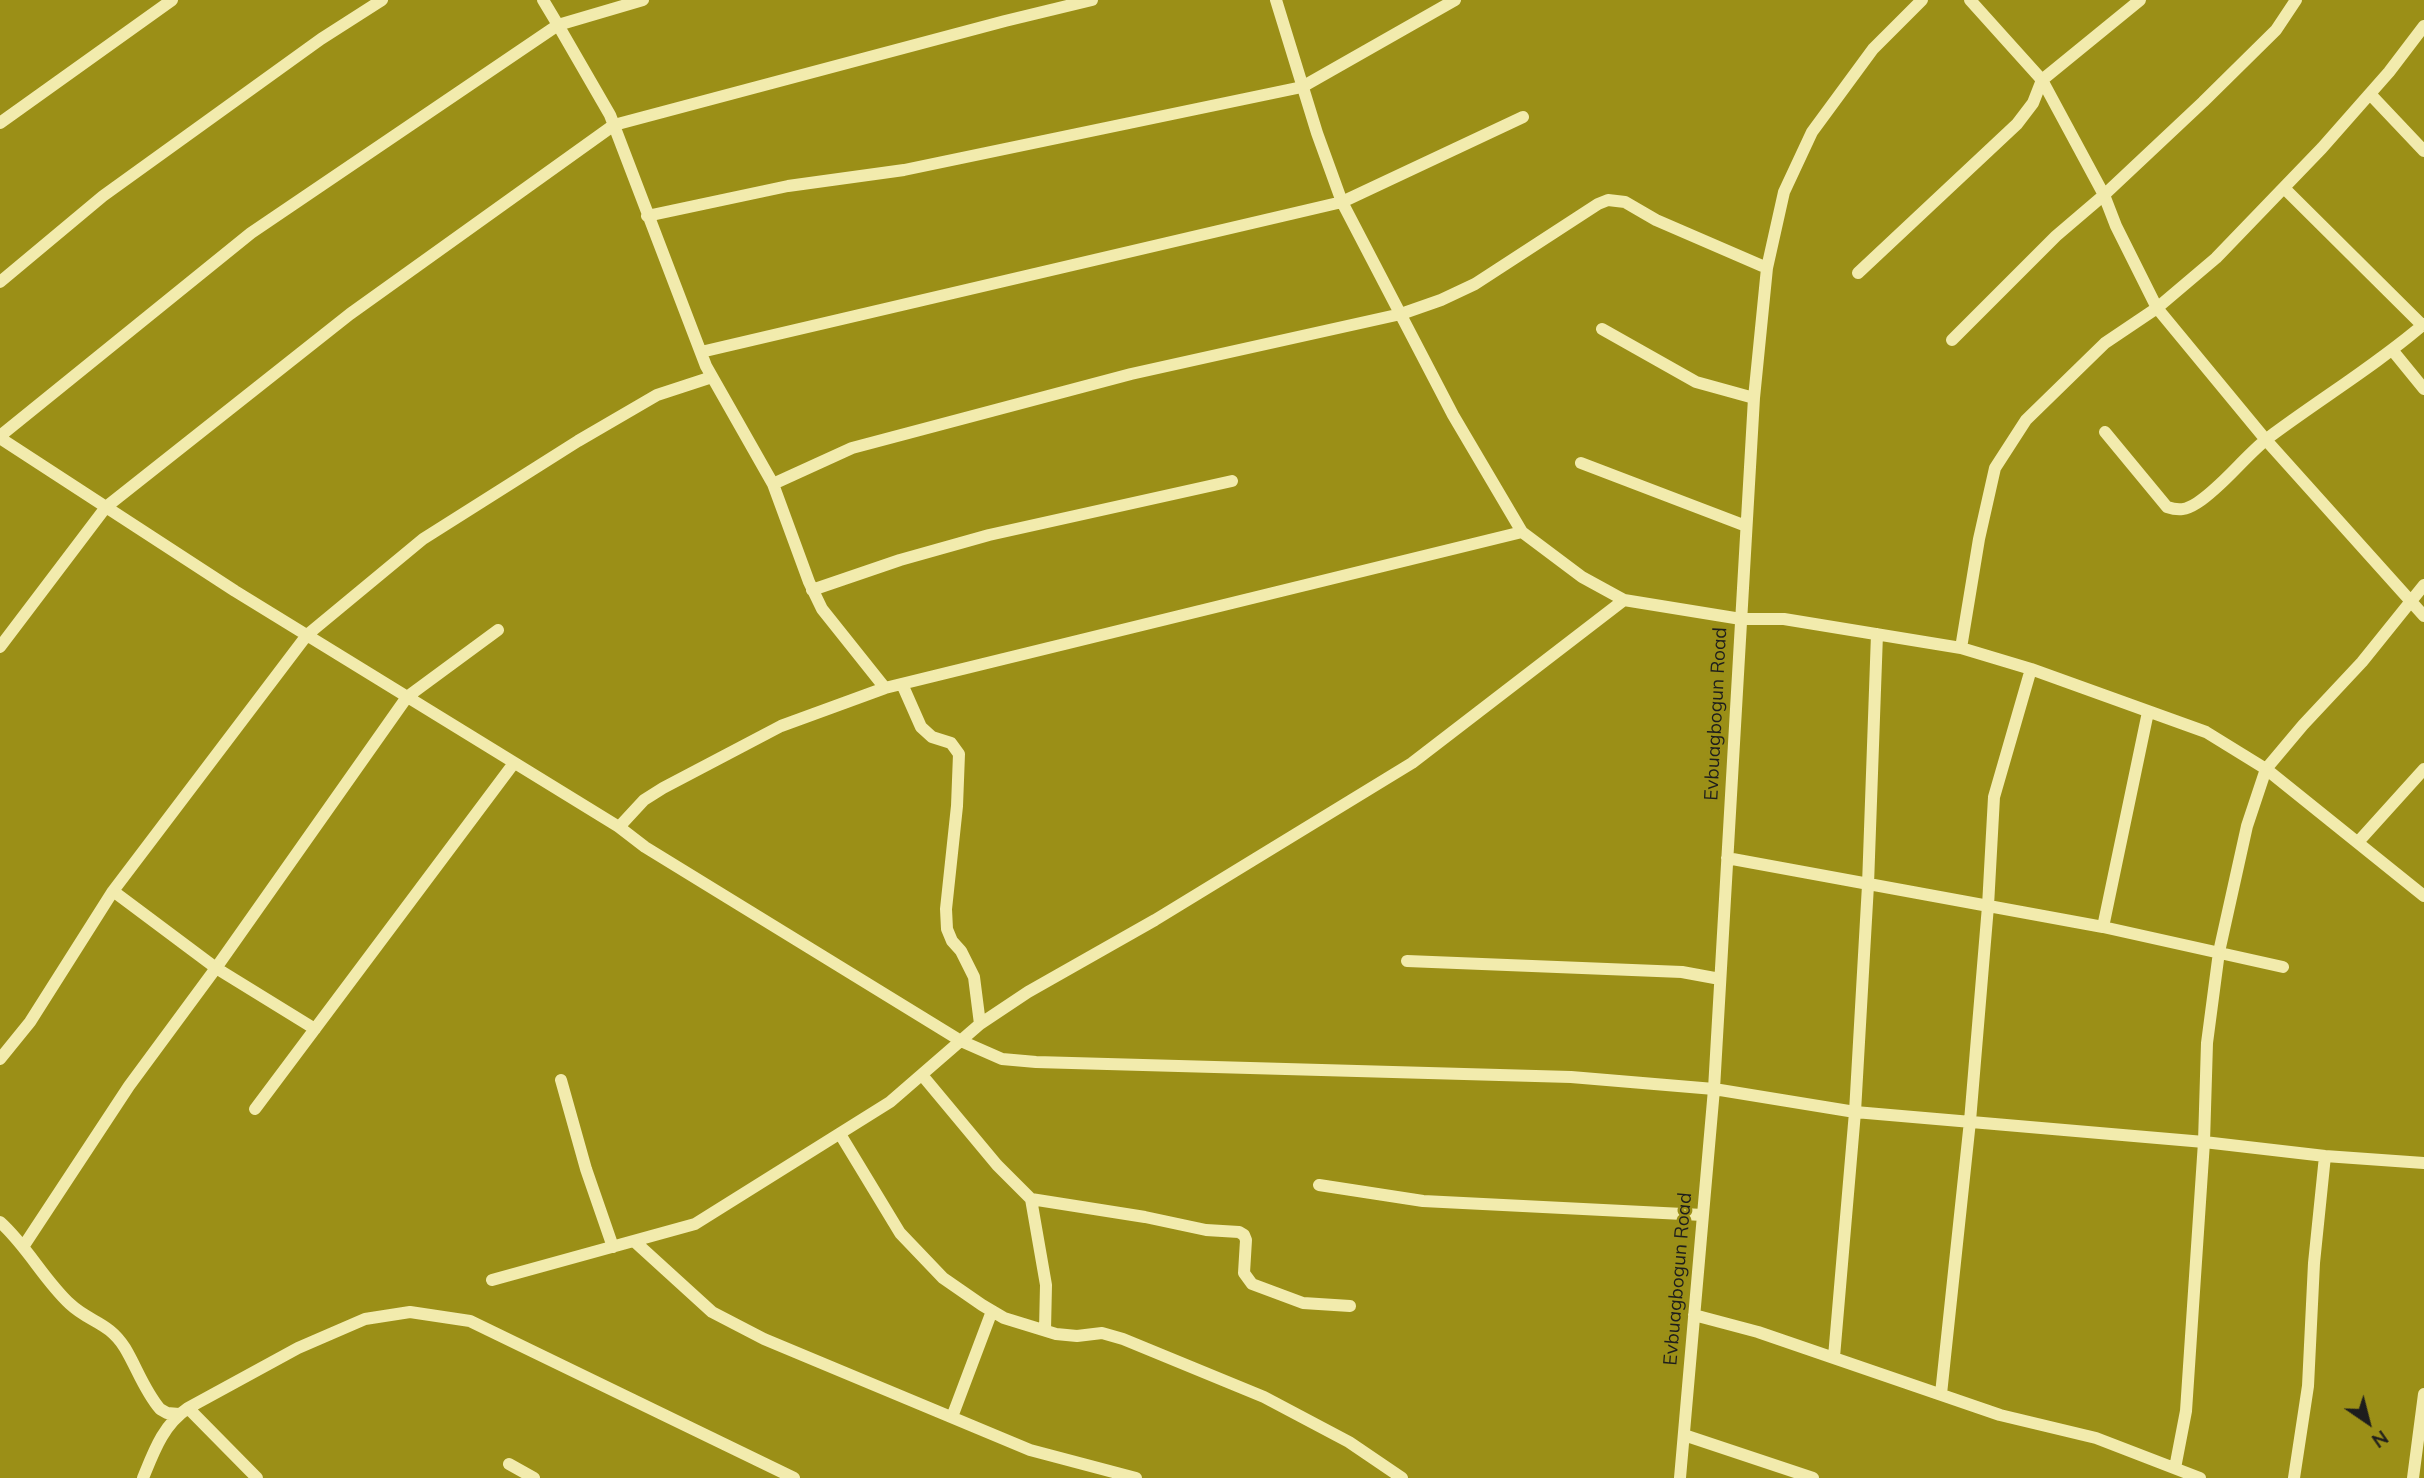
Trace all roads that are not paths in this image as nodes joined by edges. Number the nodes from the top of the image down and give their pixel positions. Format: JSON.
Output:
{"nodes":[{"id":1,"x":172,"y":0,"type":"edge"},
{"id":2,"x":382,"y":0,"type":"edge"},
{"id":3,"x":543,"y":0,"type":"edge"},
{"id":4,"x":643,"y":0,"type":"edge"},
{"id":5,"x":1092,"y":0,"type":"edge"},
{"id":6,"x":1276,"y":0,"type":"edge"},
{"id":7,"x":1455,"y":0,"type":"edge"},
{"id":8,"x":1922,"y":0,"type":"edge"},
{"id":9,"x":1970,"y":0,"type":"edge"},
{"id":10,"x":2140,"y":0,"type":"edge"},
{"id":11,"x":2296,"y":0,"type":"edge"},
{"id":12,"x":558,"y":25,"type":"junction"},
{"id":13,"x":2424,"y":26,"type":"edge"},
{"id":14,"x":2042,"y":80,"type":"junction"},
{"id":15,"x":1302,"y":87,"type":"junction"},
{"id":16,"x":2370,"y":94,"type":"junction"},
{"id":17,"x":1523,"y":117,"type":"dead end"},
{"id":18,"x":0,"y":123,"type":"edge"},
{"id":19,"x":614,"y":125,"type":"junction"},
{"id":20,"x":2424,"y":151,"type":"edge"},
{"id":21,"x":2284,"y":188,"type":"junction"},
{"id":22,"x":2104,"y":195,"type":"junction"},
{"id":23,"x":1342,"y":202,"type":"junction"},
{"id":24,"x":647,"y":216,"type":"junction"},
{"id":25,"x":1768,"y":268,"type":"junction"},
{"id":26,"x":1858,"y":273,"type":"dead end"},
{"id":27,"x":0,"y":282,"type":"edge"},
{"id":28,"x":2157,"y":308,"type":"junction"},
{"id":29,"x":1401,"y":314,"type":"junction"},
{"id":30,"x":2423,"y":325,"type":"edge"},
{"id":31,"x":1602,"y":329,"type":"dead end"},
{"id":32,"x":1952,"y":340,"type":"dead end"},
{"id":33,"x":2393,"y":351,"type":"junction"},
{"id":34,"x":701,"y":352,"type":"junction"},
{"id":35,"x":712,"y":377,"type":"junction"},
{"id":36,"x":2424,"y":389,"type":"edge"},
{"id":37,"x":1754,"y":398,"type":"junction"},
{"id":38,"x":2105,"y":432,"type":"dead end"},
{"id":39,"x":0,"y":437,"type":"edge"},
{"id":40,"x":2266,"y":440,"type":"junction"},
{"id":41,"x":1581,"y":463,"type":"dead end"},
{"id":42,"x":1232,"y":481,"type":"dead end"},
{"id":43,"x":773,"y":484,"type":"junction"},
{"id":44,"x":106,"y":507,"type":"junction"},
{"id":45,"x":1746,"y":526,"type":"junction"},
{"id":46,"x":1522,"y":532,"type":"junction"},
{"id":47,"x":2424,"y":584,"type":"edge"},
{"id":48,"x":812,"y":590,"type":"junction"},
{"id":49,"x":1624,"y":600,"type":"junction"},
{"id":50,"x":2409,"y":601,"type":"junction"},
{"id":51,"x":2424,"y":616,"type":"edge"},
{"id":52,"x":1741,"y":619,"type":"junction"},
{"id":53,"x":498,"y":630,"type":"dead end"},
{"id":54,"x":1877,"y":634,"type":"junction"},
{"id":55,"x":307,"y":635,"type":"junction"},
{"id":56,"x":0,"y":647,"type":"edge"},
{"id":57,"x":1961,"y":648,"type":"junction"},
{"id":58,"x":2031,"y":668,"type":"junction"},
{"id":59,"x":902,"y":684,"type":"junction"},
{"id":60,"x":885,"y":688,"type":"junction"},
{"id":61,"x":407,"y":697,"type":"junction"},
{"id":62,"x":2148,"y":712,"type":"junction"},
{"id":63,"x":514,"y":763,"type":"junction"},
{"id":64,"x":2266,"y":769,"type":"junction"},
{"id":65,"x":2424,"y":769,"type":"edge"},
{"id":66,"x":619,"y":827,"type":"junction"},
{"id":67,"x":2359,"y":841,"type":"junction"},
{"id":68,"x":1727,"y":858,"type":"junction"},
{"id":69,"x":1868,"y":885,"type":"junction"},
{"id":70,"x":113,"y":891,"type":"junction"},
{"id":71,"x":2424,"y":896,"type":"edge"},
{"id":72,"x":1988,"y":906,"type":"junction"},
{"id":73,"x":2103,"y":927,"type":"junction"},
{"id":74,"x":2218,"y":953,"type":"junction"},
{"id":75,"x":1407,"y":961,"type":"dead end"},
{"id":76,"x":2283,"y":967,"type":"dead end"},
{"id":77,"x":216,"y":968,"type":"junction"},
{"id":78,"x":1720,"y":978,"type":"junction"},
{"id":79,"x":980,"y":1024,"type":"junction"},
{"id":80,"x":315,"y":1029,"type":"junction"},
{"id":81,"x":961,"y":1041,"type":"junction"},
{"id":82,"x":0,"y":1059,"type":"edge"},
{"id":83,"x":922,"y":1075,"type":"junction"},
{"id":84,"x":561,"y":1080,"type":"dead end"},
{"id":85,"x":1714,"y":1089,"type":"junction"},
{"id":86,"x":255,"y":1109,"type":"dead end"},
{"id":87,"x":1855,"y":1112,"type":"junction"},
{"id":88,"x":1970,"y":1121,"type":"junction"},
{"id":89,"x":840,"y":1134,"type":"junction"},
{"id":90,"x":2204,"y":1142,"type":"junction"},
{"id":91,"x":2325,"y":1156,"type":"junction"},
{"id":92,"x":2424,"y":1163,"type":"edge"},
{"id":93,"x":1319,"y":1185,"type":"dead end"},
{"id":94,"x":1031,"y":1199,"type":"junction"},
{"id":95,"x":1703,"y":1215,"type":"junction"},
{"id":96,"x":0,"y":1222,"type":"edge"},
{"id":97,"x":634,"y":1241,"type":"junction"},
{"id":98,"x":23,"y":1247,"type":"junction"},
{"id":99,"x":613,"y":1247,"type":"junction"},
{"id":100,"x":492,"y":1280,"type":"dead end"},
{"id":101,"x":1350,"y":1306,"type":"dead end"},
{"id":102,"x":992,"y":1311,"type":"junction"},
{"id":103,"x":1694,"y":1315,"type":"junction"},
{"id":104,"x":1045,"y":1330,"type":"junction"},
{"id":105,"x":1834,"y":1357,"type":"junction"},
{"id":106,"x":1941,"y":1394,"type":"junction"},
{"id":107,"x":2424,"y":1394,"type":"edge"},
{"id":108,"x":183,"y":1411,"type":"junction"},
{"id":109,"x":952,"y":1418,"type":"junction"},
{"id":110,"x":1684,"y":1435,"type":"junction"},
{"id":111,"x":509,"y":1464,"type":"dead end"},
{"id":112,"x":2175,"y":1468,"type":"junction"},
{"id":113,"x":143,"y":1478,"type":"edge"},
{"id":114,"x":257,"y":1478,"type":"edge"},
{"id":115,"x":534,"y":1478,"type":"edge"},
{"id":116,"x":794,"y":1478,"type":"edge"},
{"id":117,"x":1136,"y":1478,"type":"edge"},
{"id":118,"x":1402,"y":1478,"type":"edge"},
{"id":119,"x":1680,"y":1478,"type":"edge"},
{"id":120,"x":1812,"y":1478,"type":"edge"},
{"id":121,"x":2200,"y":1478,"type":"edge"},
{"id":122,"x":2294,"y":1478,"type":"edge"},
{"id":123,"x":2413,"y":1478,"type":"edge"}],
"edges":[{"from":1,"to":18,"type":"street"},
{"from":2,"to":27,"type":"street"},
{"from":3,"to":12,"type":"street"},
{"from":4,"to":12,"type":"street"},
{"from":5,"to":19,"type":"street"},
{"from":6,"to":15,"type":"street"},
{"from":7,"to":15,"type":"street"},
{"from":8,"to":25,"type":"street","name":"Evbuagbogun Road"},
{"from":9,"to":14,"type":"street"},
{"from":10,"to":14,"type":"street"},
{"from":11,"to":22,"type":"street"},
{"from":12,"to":19,"type":"street"},
{"from":12,"to":39,"type":"street"},
{"from":13,"to":16,"type":"street"},
{"from":14,"to":22,"type":"street"},
{"from":14,"to":26,"type":"street"},
{"from":15,"to":23,"type":"street"},
{"from":15,"to":24,"type":"street"},
{"from":16,"to":20,"type":"street"},
{"from":16,"to":21,"type":"street"},
{"from":17,"to":23,"type":"street"},
{"from":19,"to":24,"type":"street"},
{"from":19,"to":44,"type":"street"},
{"from":21,"to":28,"type":"street"},
{"from":21,"to":30,"type":"street"},
{"from":22,"to":28,"type":"street"},
{"from":22,"to":32,"type":"street"},
{"from":23,"to":29,"type":"street"},
{"from":23,"to":34,"type":"street"},
{"from":24,"to":34,"type":"street"},
{"from":25,"to":29,"type":"street"},
{"from":25,"to":37,"type":"street","name":"Evbuagbogun Road"},
{"from":28,"to":40,"type":"street"},
{"from":28,"to":57,"type":"street"},
{"from":29,"to":43,"type":"street"},
{"from":29,"to":46,"type":"street"},
{"from":30,"to":33,"type":"street"},
{"from":31,"to":37,"type":"street"},
{"from":33,"to":36,"type":"street"},
{"from":33,"to":40,"type":"street"},
{"from":34,"to":35,"type":"street"},
{"from":35,"to":43,"type":"street"},
{"from":35,"to":55,"type":"street"},
{"from":37,"to":45,"type":"street","name":"Evbuagbogun Road"},
{"from":38,"to":40,"type":"street"},
{"from":39,"to":44,"type":"street"},
{"from":40,"to":50,"type":"street"},
{"from":41,"to":45,"type":"street"},
{"from":42,"to":48,"type":"street"},
{"from":43,"to":48,"type":"street"},
{"from":44,"to":55,"type":"street"},
{"from":44,"to":56,"type":"street"},
{"from":45,"to":52,"type":"street","name":"Evbuagbogun Road"},
{"from":46,"to":49,"type":"street"},
{"from":46,"to":59,"type":"street"},
{"from":47,"to":50,"type":"street"},
{"from":48,"to":60,"type":"street"},
{"from":49,"to":52,"type":"street"},
{"from":49,"to":79,"type":"street"},
{"from":50,"to":51,"type":"street"},
{"from":50,"to":64,"type":"street"},
{"from":52,"to":54,"type":"street"},
{"from":52,"to":68,"type":"street","name":"Evbuagbogun Road"},
{"from":53,"to":61,"type":"street"},
{"from":54,"to":57,"type":"street"},
{"from":54,"to":69,"type":"street"},
{"from":55,"to":61,"type":"street"},
{"from":55,"to":70,"type":"street"},
{"from":57,"to":58,"type":"street"},
{"from":58,"to":62,"type":"street"},
{"from":58,"to":72,"type":"street"},
{"from":59,"to":60,"type":"street"},
{"from":59,"to":79,"type":"street"},
{"from":60,"to":66,"type":"street"},
{"from":61,"to":63,"type":"street"},
{"from":61,"to":77,"type":"street"},
{"from":62,"to":64,"type":"street"},
{"from":62,"to":73,"type":"street"},
{"from":63,"to":66,"type":"street"},
{"from":63,"to":80,"type":"street"},
{"from":64,"to":67,"type":"street"},
{"from":64,"to":74,"type":"street"},
{"from":65,"to":67,"type":"street"},
{"from":66,"to":81,"type":"street"},
{"from":67,"to":71,"type":"street"},
{"from":68,"to":69,"type":"street"},
{"from":68,"to":78,"type":"street","name":"Evbuagbogun Road"},
{"from":69,"to":72,"type":"street"},
{"from":69,"to":87,"type":"street"},
{"from":70,"to":77,"type":"street"},
{"from":70,"to":82,"type":"street"},
{"from":72,"to":73,"type":"street"},
{"from":72,"to":88,"type":"street"},
{"from":73,"to":74,"type":"street"},
{"from":74,"to":76,"type":"street"},
{"from":74,"to":90,"type":"street"},
{"from":75,"to":78,"type":"street"},
{"from":77,"to":80,"type":"street"},
{"from":77,"to":98,"type":"street"},
{"from":78,"to":85,"type":"street","name":"Evbuagbogun Road"},
{"from":79,"to":81,"type":"street"},
{"from":80,"to":86,"type":"street"},
{"from":81,"to":83,"type":"street"},
{"from":81,"to":85,"type":"street"},
{"from":83,"to":89,"type":"street"},
{"from":83,"to":94,"type":"street"},
{"from":84,"to":99,"type":"street"},
{"from":85,"to":87,"type":"street"},
{"from":85,"to":95,"type":"street","name":"Evbuagbogun Road"},
{"from":87,"to":88,"type":"street"},
{"from":87,"to":105,"type":"street"},
{"from":88,"to":90,"type":"street"},
{"from":88,"to":106,"type":"street"},
{"from":89,"to":97,"type":"street"},
{"from":89,"to":102,"type":"street"},
{"from":90,"to":91,"type":"street"},
{"from":90,"to":112,"type":"street"},
{"from":91,"to":92,"type":"street"},
{"from":91,"to":122,"type":"street"},
{"from":93,"to":95,"type":"street"},
{"from":94,"to":101,"type":"street"},
{"from":94,"to":104,"type":"street"},
{"from":95,"to":103,"type":"street","name":"Evbuagbogun Road"},
{"from":96,"to":98,"type":"street"},
{"from":97,"to":99,"type":"street"},
{"from":97,"to":109,"type":"street"},
{"from":98,"to":108,"type":"street"},
{"from":99,"to":100,"type":"street"},
{"from":102,"to":104,"type":"street"},
{"from":102,"to":109,"type":"street"},
{"from":103,"to":105,"type":"street"},
{"from":103,"to":110,"type":"street","name":"Evbuagbogun Road"},
{"from":104,"to":118,"type":"street"},
{"from":105,"to":106,"type":"street"},
{"from":106,"to":112,"type":"street"},
{"from":107,"to":123,"type":"street"},
{"from":108,"to":113,"type":"street"},
{"from":108,"to":114,"type":"street"},
{"from":108,"to":116,"type":"street"},
{"from":109,"to":117,"type":"street"},
{"from":110,"to":119,"type":"street","name":"Evbuagbogun Road"},
{"from":110,"to":120,"type":"street"},
{"from":111,"to":115,"type":"street"},
{"from":112,"to":121,"type":"street"}]}
